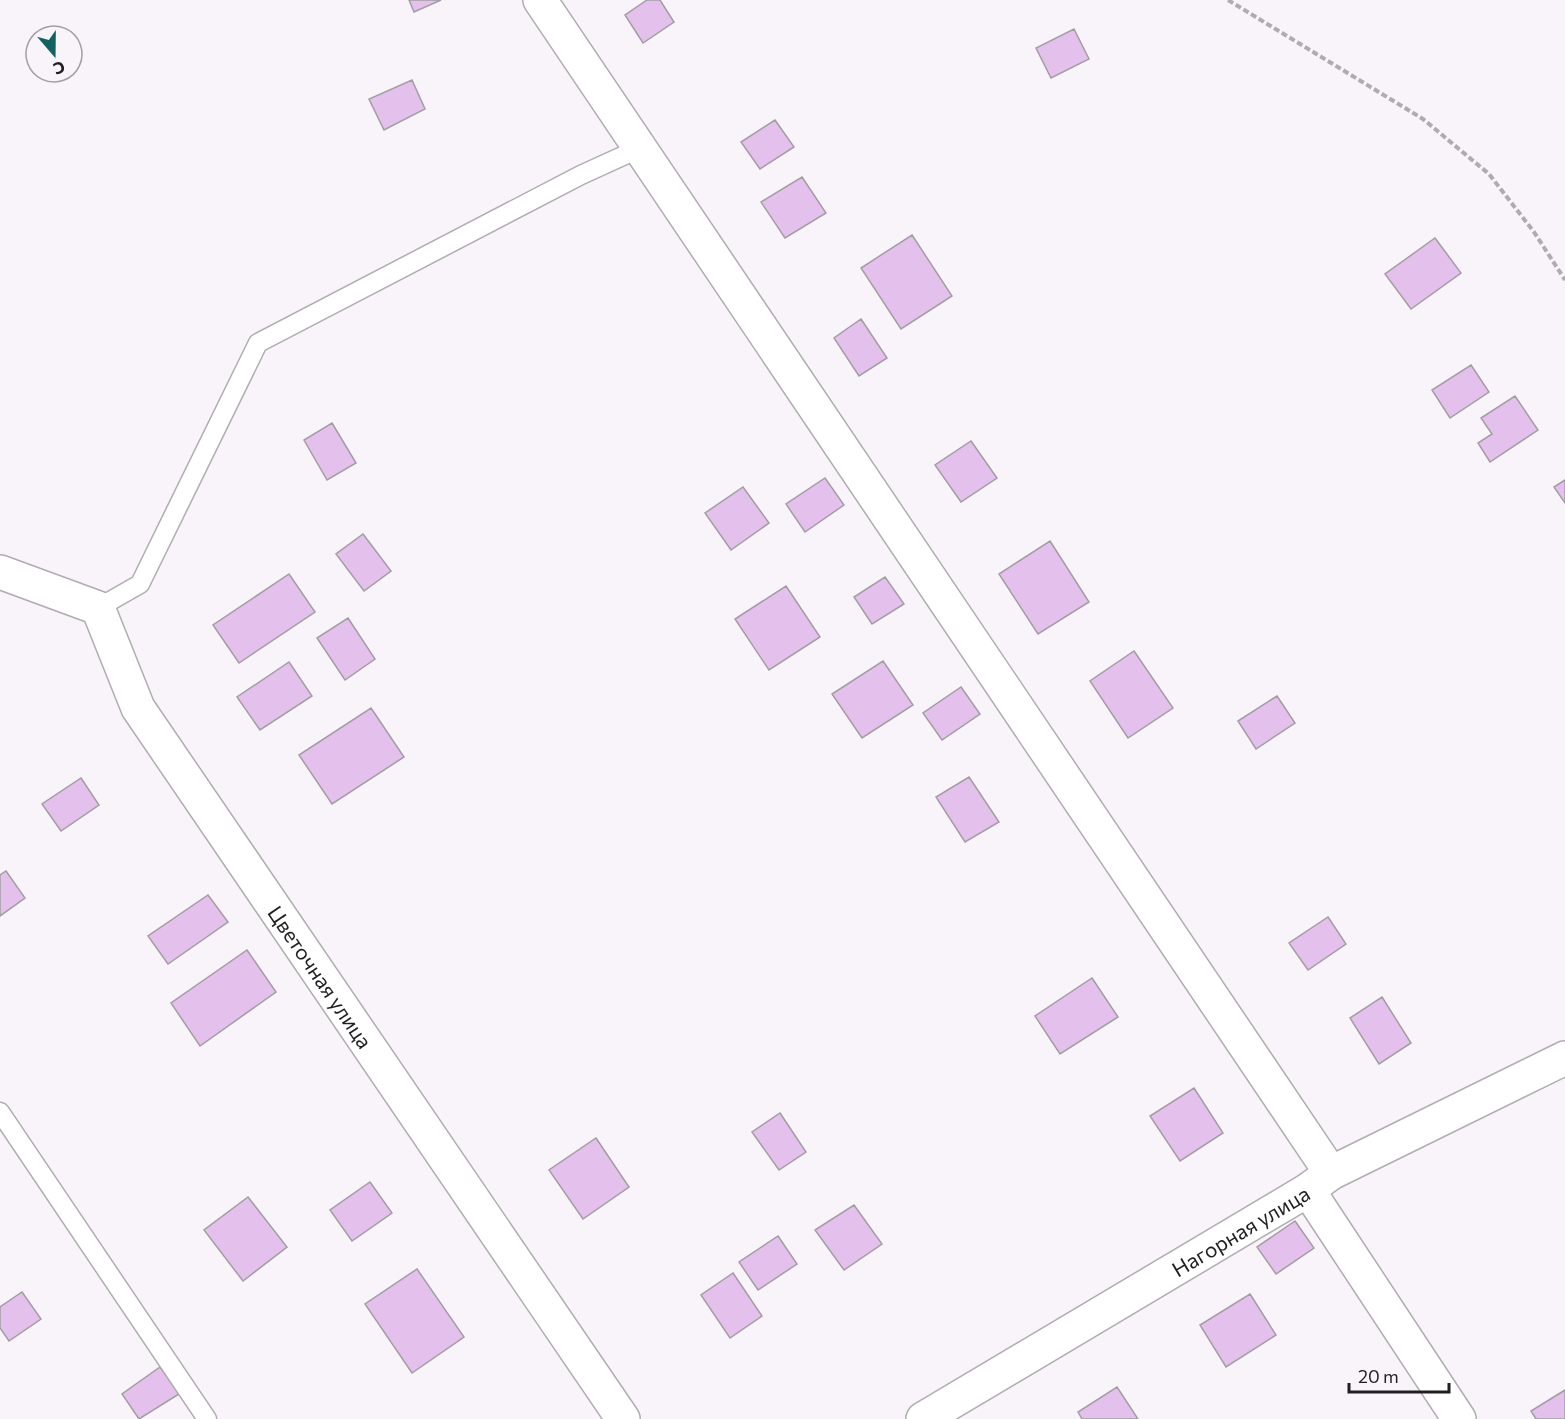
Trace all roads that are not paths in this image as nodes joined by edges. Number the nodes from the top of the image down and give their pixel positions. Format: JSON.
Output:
{"nodes":[{"id":1,"x":540,"y":0,"type":"edge"},
{"id":2,"x":638,"y":149,"type":"junction"},
{"id":3,"x":0,"y":572,"type":"edge"},
{"id":4,"x":98,"y":608,"type":"junction"},
{"id":5,"x":1565,"y":1058,"type":"edge"},
{"id":6,"x":0,"y":1112,"type":"edge"},
{"id":7,"x":1319,"y":1182,"type":"junction"},
{"id":8,"x":207,"y":1419,"type":"edge"},
{"id":9,"x":623,"y":1419,"type":"edge"},
{"id":10,"x":923,"y":1419,"type":"edge"},
{"id":11,"x":1459,"y":1419,"type":"edge"}],
"edges":[{"from":1,"to":2,"type":"street"},
{"from":2,"to":4,"type":"lane"},
{"from":2,"to":7,"type":"street"},
{"from":3,"to":4,"type":"street"},
{"from":4,"to":9,"type":"street","name":"Цветочная улица"},
{"from":5,"to":7,"type":"street","name":"Нагорная улица"},
{"from":6,"to":8,"type":"lane"},
{"from":7,"to":10,"type":"street","name":"Нагорная улица"},
{"from":7,"to":11,"type":"street"}]}
